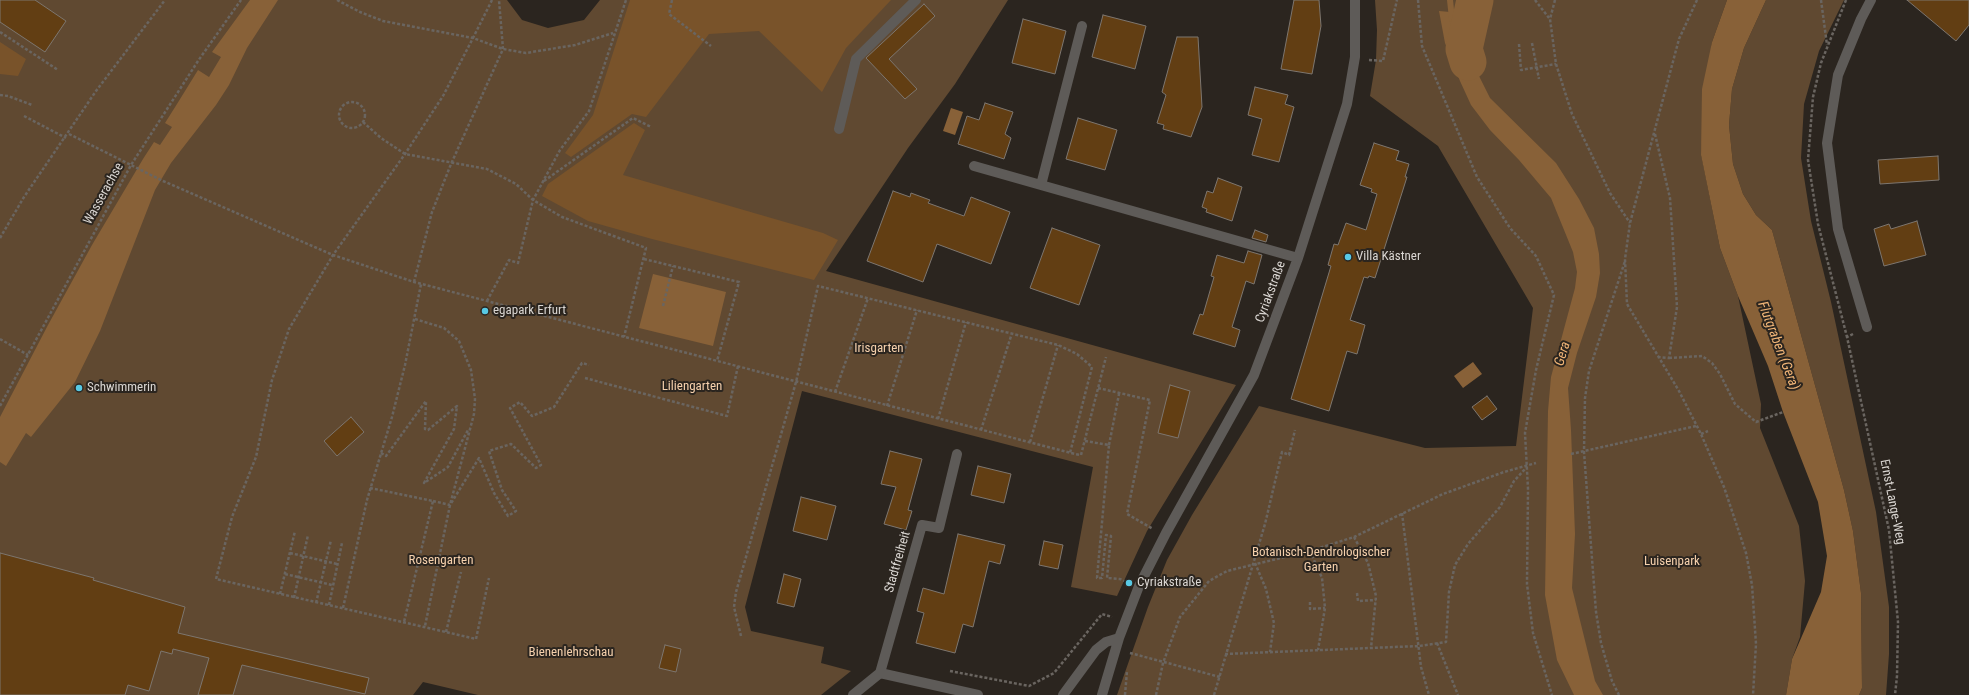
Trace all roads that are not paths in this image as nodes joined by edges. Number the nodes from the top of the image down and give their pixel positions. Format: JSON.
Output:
{"nodes":[{"id":1,"x":916,"y":0,"type":"edge"},
{"id":2,"x":1355,"y":0,"type":"edge"},
{"id":3,"x":1871,"y":0,"type":"edge"},
{"id":4,"x":1082,"y":26,"type":"dead end"},
{"id":5,"x":839,"y":129,"type":"dead end"},
{"id":6,"x":974,"y":166,"type":"dead end"},
{"id":7,"x":1041,"y":185,"type":"junction"},
{"id":8,"x":1298,"y":258,"type":"junction"},
{"id":9,"x":1867,"y":327,"type":"road end"},
{"id":10,"x":957,"y":454,"type":"dead end"},
{"id":11,"x":1119,"y":638,"type":"junction"},
{"id":12,"x":880,"y":673,"type":"junction"},
{"id":13,"x":853,"y":695,"type":"edge"},
{"id":14,"x":978,"y":695,"type":"edge"},
{"id":15,"x":1063,"y":695,"type":"edge"},
{"id":16,"x":1102,"y":695,"type":"edge"}],
"edges":[{"from":1,"to":5,"type":"street"},
{"from":2,"to":8,"type":"street","name":"Cyriakstraße"},
{"from":3,"to":9,"type":"street"},
{"from":4,"to":7,"type":"street"},
{"from":6,"to":7,"type":"street"},
{"from":7,"to":8,"type":"street"},
{"from":8,"to":11,"type":"street","name":"Cyriakstraße"},
{"from":10,"to":12,"type":"street","name":"Stadtfreiheit"},
{"from":11,"to":15,"type":"street"},
{"from":11,"to":16,"type":"street","name":"Cyriakstraße"},
{"from":12,"to":13,"type":"street"},
{"from":12,"to":14,"type":"street"}]}
